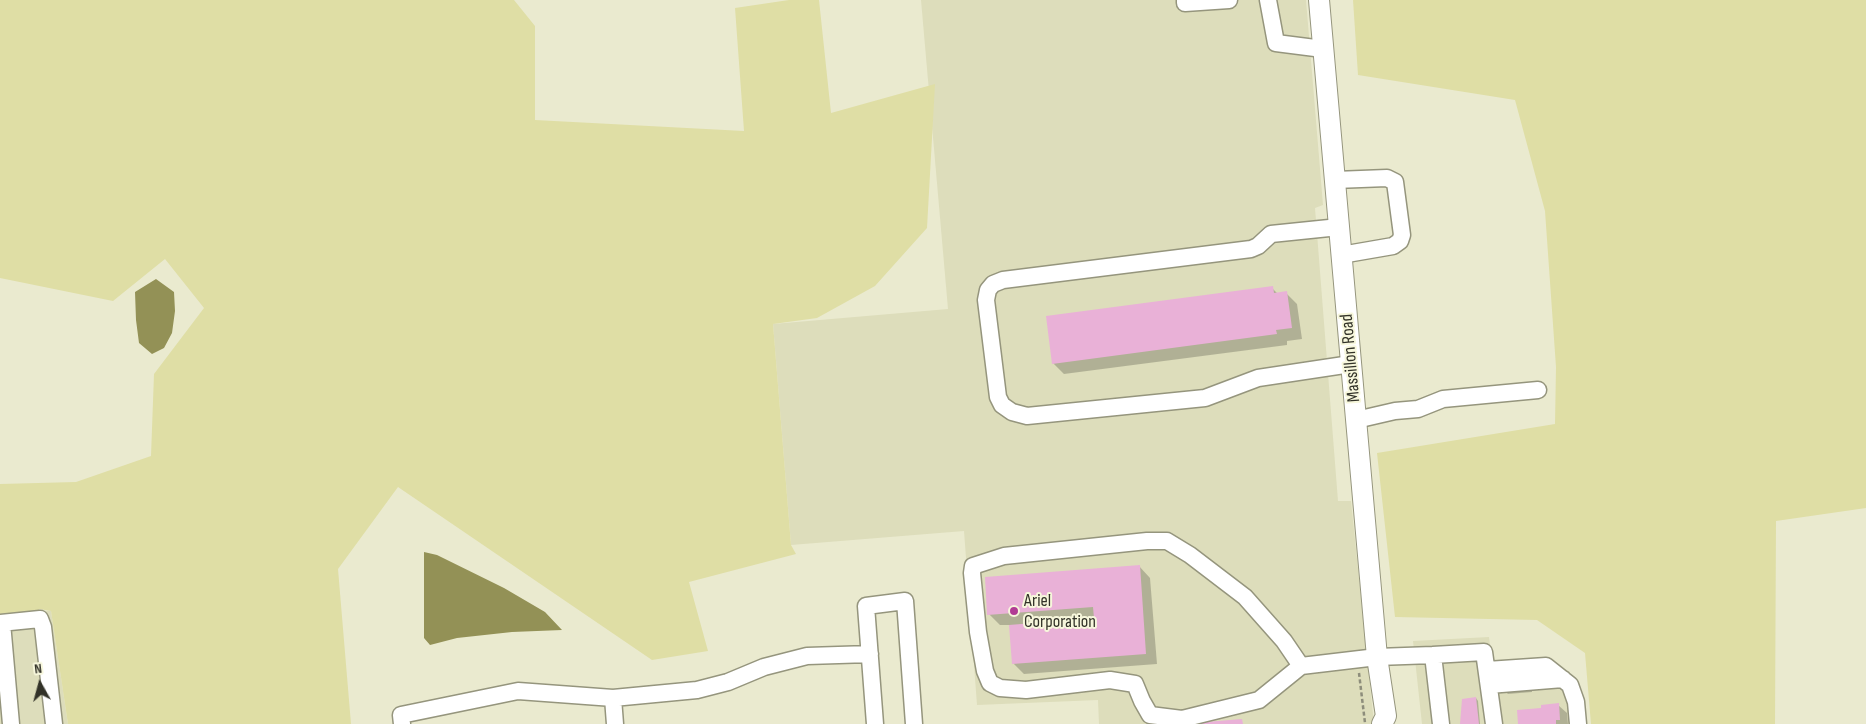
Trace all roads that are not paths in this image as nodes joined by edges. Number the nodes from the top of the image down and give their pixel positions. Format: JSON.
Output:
{"nodes":[{"id":1,"x":1185,"y":0,"type":"edge"},
{"id":2,"x":1229,"y":0,"type":"edge"},
{"id":3,"x":1268,"y":0,"type":"edge"},
{"id":4,"x":1319,"y":0,"type":"edge"},
{"id":5,"x":1323,"y":49,"type":"junction"},
{"id":6,"x":1335,"y":180,"type":"junction"},
{"id":7,"x":1339,"y":227,"type":"junction"},
{"id":8,"x":1341,"y":255,"type":"junction"},
{"id":9,"x":1351,"y":364,"type":"junction"},
{"id":10,"x":1538,"y":390,"type":"dead end"},
{"id":11,"x":1356,"y":420,"type":"junction"},
{"id":12,"x":1,"y":623,"type":"edge"},
{"id":13,"x":870,"y":654,"type":"junction"},
{"id":14,"x":1433,"y":655,"type":"junction"},
{"id":15,"x":1377,"y":657,"type":"junction"},
{"id":16,"x":1301,"y":666,"type":"junction"},
{"id":17,"x":1488,"y":678,"type":"junction"},
{"id":18,"x":613,"y":698,"type":"junction"},
{"id":19,"x":1387,"y":721,"type":"edge"},
{"id":20,"x":11,"y":724,"type":"edge"},
{"id":21,"x":54,"y":724,"type":"edge"},
{"id":22,"x":402,"y":724,"type":"edge"},
{"id":23,"x":615,"y":724,"type":"edge"},
{"id":24,"x":875,"y":724,"type":"edge"},
{"id":25,"x":914,"y":724,"type":"edge"},
{"id":26,"x":1441,"y":724,"type":"edge"},
{"id":27,"x":1494,"y":724,"type":"edge"},
{"id":28,"x":1578,"y":724,"type":"edge"}],
"edges":[{"from":1,"to":2,"type":"lane"},
{"from":3,"to":5,"type":"lane"},
{"from":4,"to":5,"type":"main road","name":"Massillon Road"},
{"from":5,"to":6,"type":"main road","name":"Massillon Road"},
{"from":6,"to":7,"type":"main road","name":"Massillon Road"},
{"from":6,"to":8,"type":"lane"},
{"from":7,"to":8,"type":"main road","name":"Massillon Road"},
{"from":7,"to":9,"type":"lane"},
{"from":8,"to":9,"type":"main road","name":"Massillon Road"},
{"from":9,"to":11,"type":"main road","name":"Massillon Road"},
{"from":10,"to":11,"type":"lane"},
{"from":11,"to":15,"type":"main road","name":"Massillon Road"},
{"from":12,"to":20,"type":"lane"},
{"from":12,"to":21,"type":"lane"},
{"from":13,"to":18,"type":"lane"},
{"from":13,"to":24,"type":"lane"},
{"from":13,"to":25,"type":"lane"},
{"from":14,"to":15,"type":"lane"},
{"from":14,"to":17,"type":"lane"},
{"from":14,"to":26,"type":"lane"},
{"from":15,"to":16,"type":"lane"},
{"from":15,"to":19,"type":"main road","name":"Massillon Road"},
{"from":16,"to":16,"type":"lane"},
{"from":17,"to":27,"type":"lane"},
{"from":17,"to":28,"type":"lane"},
{"from":18,"to":22,"type":"lane"},
{"from":18,"to":23,"type":"lane"}]}
